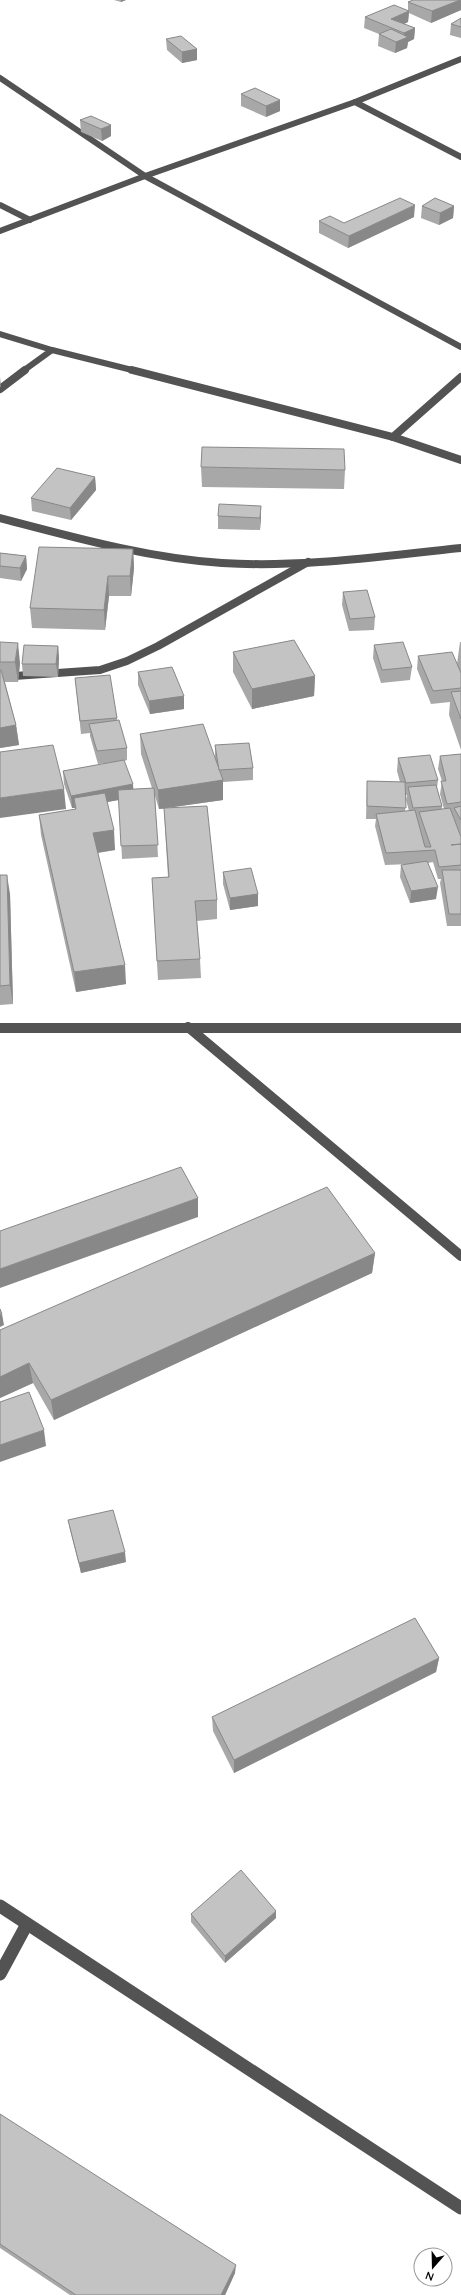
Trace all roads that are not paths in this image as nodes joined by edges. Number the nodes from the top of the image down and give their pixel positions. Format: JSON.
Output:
{"nodes":[{"id":1,"x":461,"y":58,"type":"edge"},
{"id":2,"x":0,"y":78,"type":"edge"},
{"id":3,"x":355,"y":102,"type":"junction"},
{"id":4,"x":461,"y":157,"type":"edge"},
{"id":5,"x":145,"y":176,"type":"junction"},
{"id":6,"x":0,"y":204,"type":"edge"},
{"id":7,"x":30,"y":220,"type":"junction"},
{"id":8,"x":0,"y":231,"type":"edge"},
{"id":9,"x":0,"y":334,"type":"edge"},
{"id":10,"x":461,"y":347,"type":"edge"},
{"id":11,"x":52,"y":350,"type":"junction"},
{"id":12,"x":461,"y":377,"type":"edge"},
{"id":13,"x":0,"y":389,"type":"edge"},
{"id":14,"x":394,"y":437,"type":"junction"},
{"id":15,"x":461,"y":460,"type":"edge"},
{"id":16,"x":0,"y":518,"type":"edge"},
{"id":17,"x":461,"y":548,"type":"edge"},
{"id":18,"x":310,"y":561,"type":"junction"},
{"id":19,"x":0,"y":677,"type":"edge"},
{"id":20,"x":188,"y":1027,"type":"junction"},
{"id":21,"x":0,"y":1028,"type":"edge"},
{"id":22,"x":461,"y":1028,"type":"edge"},
{"id":23,"x":461,"y":1256,"type":"edge"},
{"id":24,"x":0,"y":1906,"type":"edge"},
{"id":25,"x":27,"y":1924,"type":"junction"},
{"id":26,"x":0,"y":1974,"type":"edge"},
{"id":27,"x":461,"y":2208,"type":"edge"}],
"edges":[{"from":1,"to":3,"type":"street"},
{"from":2,"to":5,"type":"street"},
{"from":3,"to":4,"type":"street"},
{"from":3,"to":5,"type":"street"},
{"from":5,"to":7,"type":"street"},
{"from":5,"to":10,"type":"street"},
{"from":6,"to":7,"type":"street"},
{"from":7,"to":8,"type":"street"},
{"from":9,"to":11,"type":"street"},
{"from":11,"to":13,"type":"street"},
{"from":11,"to":14,"type":"street"},
{"from":12,"to":14,"type":"street"},
{"from":14,"to":15,"type":"street"},
{"from":16,"to":18,"type":"street"},
{"from":17,"to":18,"type":"street"},
{"from":18,"to":19,"type":"street"},
{"from":20,"to":21,"type":"street"},
{"from":20,"to":22,"type":"street"},
{"from":20,"to":23,"type":"street"},
{"from":24,"to":25,"type":"street"},
{"from":25,"to":26,"type":"street"},
{"from":25,"to":27,"type":"street"}]}
